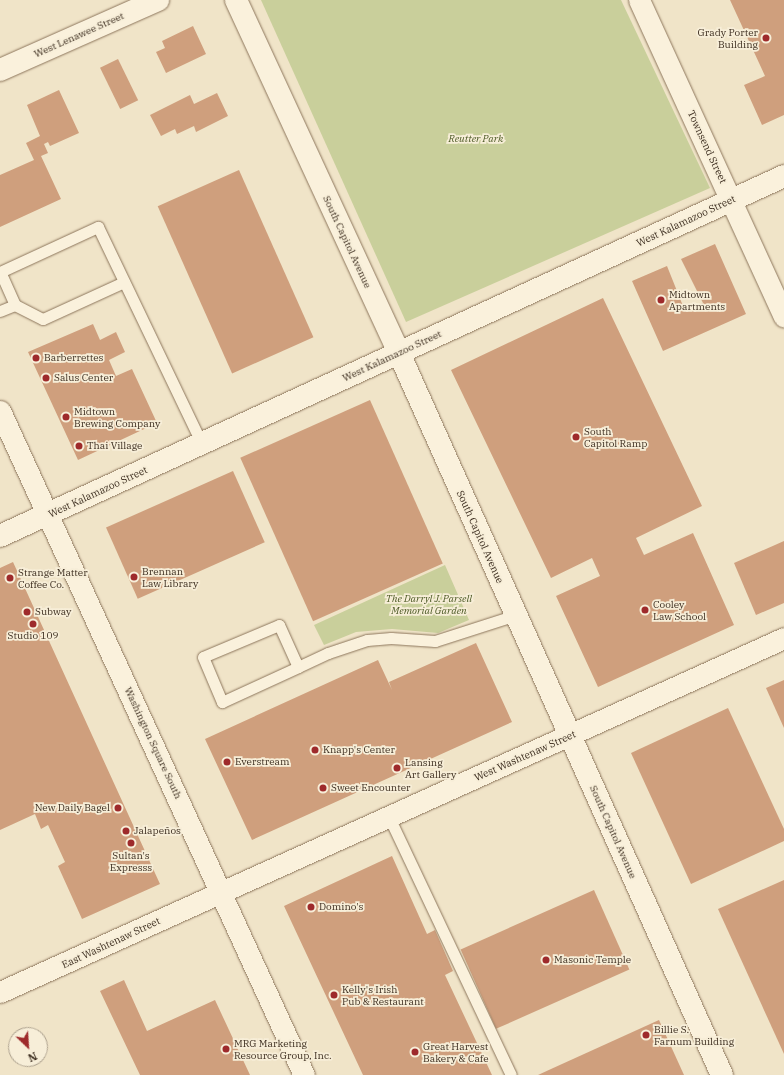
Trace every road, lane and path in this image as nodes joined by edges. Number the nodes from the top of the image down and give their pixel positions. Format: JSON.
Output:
{"nodes":[{"id":1,"x":158,"y":0,"type":"edge"},
{"id":2,"x":236,"y":0,"type":"edge"},
{"id":3,"x":639,"y":0,"type":"edge"},
{"id":4,"x":0,"y":70,"type":"edge"},
{"id":5,"x":784,"y":176,"type":"edge"},
{"id":6,"x":732,"y":200,"type":"junction"},
{"id":7,"x":124,"y":282,"type":"junction"},
{"id":8,"x":15,"y":305,"type":"junction"},
{"id":9,"x":0,"y":312,"type":"edge"},
{"id":10,"x":784,"y":316,"type":"edge"},
{"id":11,"x":399,"y":353,"type":"junction"},
{"id":12,"x":0,"y":412,"type":"edge"},
{"id":13,"x":202,"y":444,"type":"junction"},
{"id":14,"x":47,"y":515,"type":"junction"},
{"id":15,"x":0,"y":536,"type":"edge"},
{"id":16,"x":516,"y":615,"type":"junction"},
{"id":17,"x":784,"y":638,"type":"edge"},
{"id":18,"x":298,"y":668,"type":"junction"},
{"id":19,"x":570,"y":736,"type":"junction"},
{"id":20,"x":389,"y":817,"type":"junction"},
{"id":21,"x":222,"y":893,"type":"junction"},
{"id":22,"x":0,"y":992,"type":"edge"},
{"id":23,"x":304,"y":1075,"type":"edge"},
{"id":24,"x":511,"y":1075,"type":"edge"},
{"id":25,"x":722,"y":1075,"type":"edge"}],
"edges":[{"from":1,"to":4,"type":"street","name":"West Lenawee Street"},
{"from":2,"to":11,"type":"street","name":"South Capitol Avenue"},
{"from":3,"to":6,"type":"street","name":"Townsend Street"},
{"from":5,"to":6,"type":"street","name":"West Kalamazoo Street"},
{"from":6,"to":10,"type":"street","name":"Townsend Street"},
{"from":6,"to":11,"type":"street","name":"West Kalamazoo Street"},
{"from":7,"to":8,"type":"lane"},
{"from":7,"to":8,"type":"lane"},
{"from":7,"to":13,"type":"lane"},
{"from":8,"to":9,"type":"lane"},
{"from":11,"to":13,"type":"street","name":"West Kalamazoo Street"},
{"from":11,"to":16,"type":"street","name":"South Capitol Avenue"},
{"from":12,"to":14,"type":"street","name":"Washington Square South"},
{"from":13,"to":14,"type":"street","name":"West Kalamazoo Street"},
{"from":14,"to":15,"type":"street","name":"West Kalamazoo Street"},
{"from":14,"to":21,"type":"street","name":"Washington Square South"},
{"from":16,"to":18,"type":"lane"},
{"from":16,"to":19,"type":"street","name":"South Capitol Avenue"},
{"from":17,"to":19,"type":"street","name":"West Washtenaw Street"},
{"from":18,"to":18,"type":"lane"},
{"from":19,"to":20,"type":"street","name":"West Washtenaw Street"},
{"from":19,"to":25,"type":"street","name":"South Capitol Avenue"},
{"from":20,"to":21,"type":"street","name":"West Washtenaw Street"},
{"from":20,"to":24,"type":"lane"},
{"from":21,"to":22,"type":"street","name":"East Washtenaw Street"},
{"from":21,"to":23,"type":"street","name":"Washington Square South"}]}
